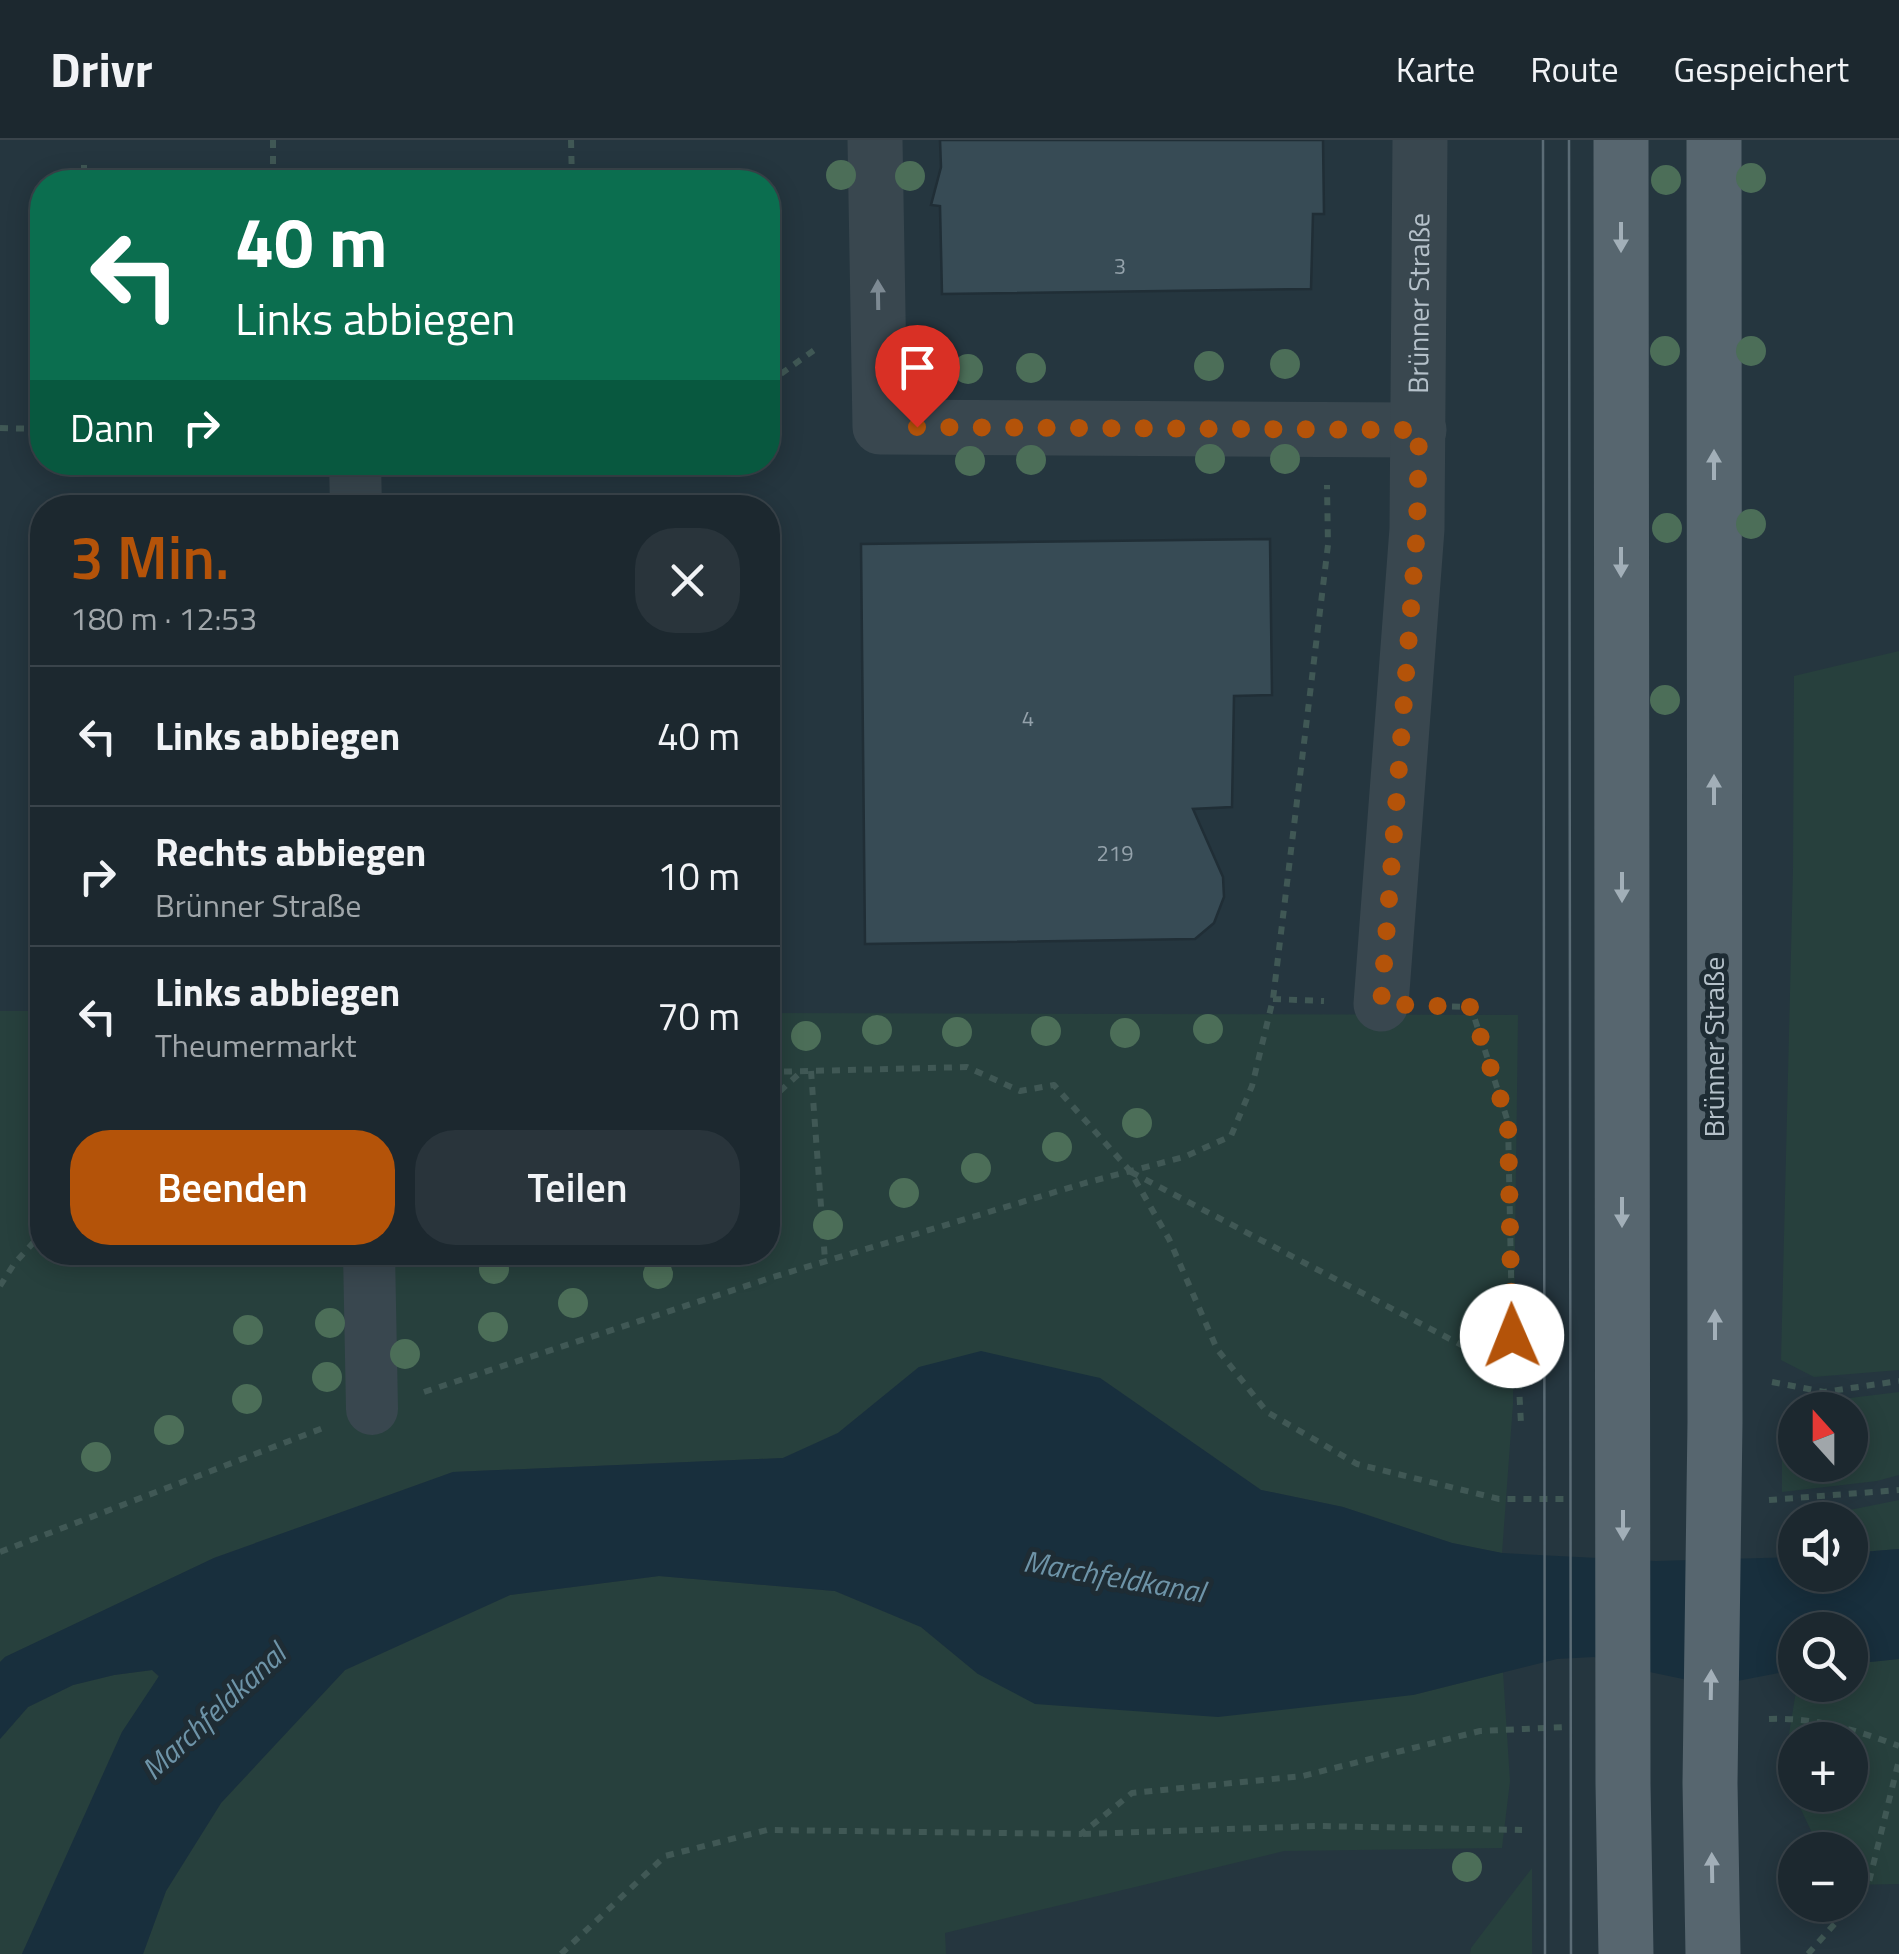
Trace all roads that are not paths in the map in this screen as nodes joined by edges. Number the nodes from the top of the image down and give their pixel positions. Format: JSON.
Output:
{"nodes":[{"id":1,"x":876,"y":140,"type":"edge"},
{"id":2,"x":1420,"y":140,"type":"edge"},
{"id":3,"x":1621,"y":140,"type":"edge"},
{"id":4,"x":1714,"y":140,"type":"edge"},
{"id":5,"x":1419,"y":430,"type":"junction"},
{"id":6,"x":1381,"y":1004,"type":"road end"},
{"id":7,"x":370,"y":1265,"type":"edge"},
{"id":8,"x":372,"y":1410,"type":"road end"},
{"id":9,"x":1626,"y":1954,"type":"edge"},
{"id":10,"x":1713,"y":1954,"type":"edge"}],
"edges":[{"from":5,"to":1,"type":"street","one_way":true},
{"from":2,"to":5,"type":"street","name":"Brünner Straße"},
{"from":3,"to":9,"type":"main road","one_way":true},
{"from":10,"to":4,"type":"main road","name":"Brünner Straße","one_way":true},
{"from":5,"to":6,"type":"street","name":"Brünner Straße"},
{"from":7,"to":8,"type":"street"}]}
